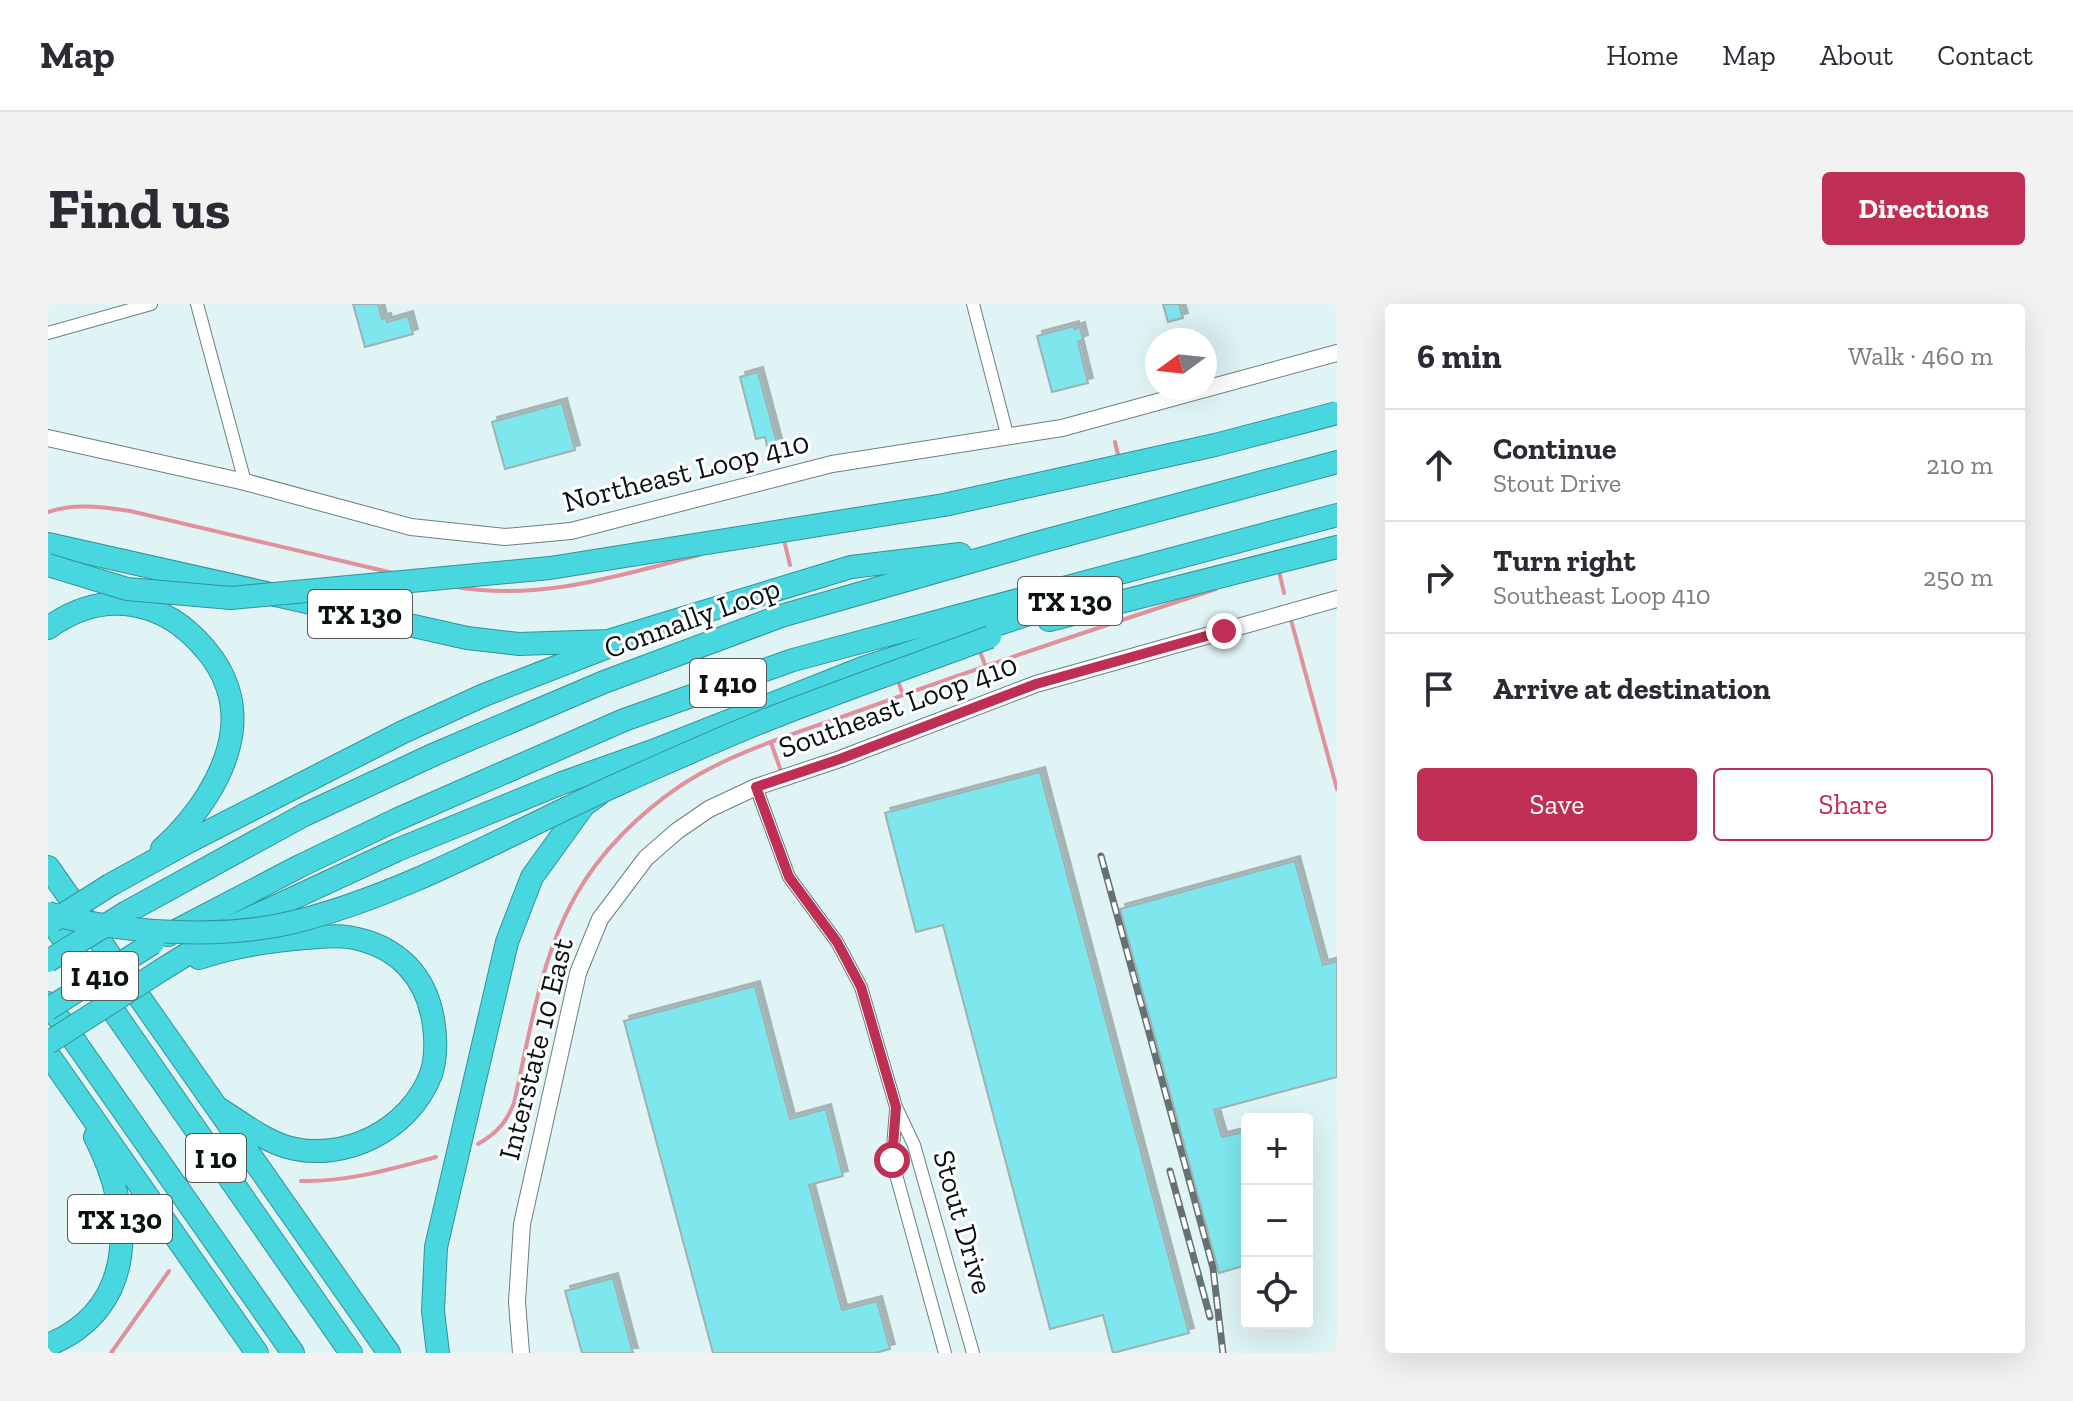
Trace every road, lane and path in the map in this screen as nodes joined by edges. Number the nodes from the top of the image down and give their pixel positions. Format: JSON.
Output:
{"nodes":[{"id":1,"x":151,"y":304,"type":"edge"},
{"id":2,"x":197,"y":304,"type":"edge"},
{"id":3,"x":973,"y":304,"type":"edge"},
{"id":4,"x":48,"y":333,"type":"edge"},
{"id":5,"x":1337,"y":353,"type":"edge"},
{"id":6,"x":1337,"y":413,"type":"edge"},
{"id":7,"x":48,"y":438,"type":"edge"},
{"id":8,"x":1008,"y":438,"type":"junction"},
{"id":9,"x":1337,"y":462,"type":"edge"},
{"id":10,"x":245,"y":482,"type":"junction"},
{"id":11,"x":1337,"y":515,"type":"edge"},
{"id":12,"x":1337,"y":528,"type":"edge"},
{"id":13,"x":48,"y":544,"type":"edge"},
{"id":14,"x":1029,"y":545,"type":"junction"},
{"id":15,"x":1334,"y":548,"type":"edge"},
{"id":16,"x":48,"y":565,"type":"edge"},
{"id":17,"x":1337,"y":599,"type":"edge"},
{"id":18,"x":672,"y":620,"type":"junction"},
{"id":19,"x":48,"y":628,"type":"edge"},
{"id":20,"x":658,"y":749,"type":"junction"},
{"id":21,"x":756,"y":787,"type":"junction"},
{"id":22,"x":48,"y":859,"type":"edge"},
{"id":23,"x":48,"y":867,"type":"edge"},
{"id":24,"x":142,"y":867,"type":"junction"},
{"id":25,"x":62,"y":887,"type":"junction"},
{"id":26,"x":48,"y":915,"type":"edge"},
{"id":27,"x":48,"y":925,"type":"edge"},
{"id":28,"x":48,"y":961,"type":"edge"},
{"id":29,"x":163,"y":969,"type":"junction"},
{"id":30,"x":48,"y":1003,"type":"edge"},
{"id":31,"x":48,"y":1009,"type":"edge"},
{"id":32,"x":48,"y":1043,"type":"edge"},
{"id":33,"x":54,"y":1063,"type":"edge"},
{"id":34,"x":896,"y":1107,"type":"junction"},
{"id":35,"x":218,"y":1108,"type":"junction"},
{"id":36,"x":48,"y":1345,"type":"edge"},
{"id":37,"x":257,"y":1353,"type":"edge"},
{"id":38,"x":293,"y":1353,"type":"edge"},
{"id":39,"x":351,"y":1353,"type":"edge"},
{"id":40,"x":389,"y":1353,"type":"edge"},
{"id":41,"x":438,"y":1353,"type":"edge"},
{"id":42,"x":521,"y":1353,"type":"edge"},
{"id":43,"x":945,"y":1353,"type":"edge"},
{"id":44,"x":973,"y":1353,"type":"edge"}],
"edges":[{"from":1,"to":4,"type":"street"},
{"from":2,"to":10,"type":"street"},
{"from":3,"to":8,"type":"street"},
{"from":5,"to":8,"type":"main road","name":"Northeast Loop 410"},
{"from":6,"to":16,"type":"highway","bridge":true},
{"from":7,"to":10,"type":"main road","name":"Northeast Loop 410"},
{"from":8,"to":10,"type":"main road","name":"Northeast Loop 410"},
{"from":9,"to":14,"type":"highway","name":"Connally Loop","number":"I 410"},
{"from":11,"to":31,"type":"highway","number":"I 410","bridge":true},
{"from":12,"to":20,"type":"highway","number":"TX 130"},
{"from":13,"to":18,"type":"highway","number":"TX 130"},
{"from":14,"to":18,"type":"highway","number":"TX 130"},
{"from":14,"to":28,"type":"highway","name":"Connally Loop","number":"I 410","bridge":true},
{"from":15,"to":26,"type":"highway","number":"I 410","bridge":true},
{"from":17,"to":21,"type":"main road","name":"Southeast Loop 410"},
{"from":18,"to":24,"type":"highway"},
{"from":19,"to":24,"type":"highway"},
{"from":20,"to":29,"type":"highway","number":"TX 130"},
{"from":20,"to":41,"type":"highway"},
{"from":21,"to":34,"type":"street","name":"Stout Drive"},
{"from":21,"to":42,"type":"main road","name":"Interstate 10 East"},
{"from":22,"to":25,"type":"highway"},
{"from":23,"to":25,"type":"highway"},
{"from":24,"to":27,"type":"highway","bridge":true},
{"from":25,"to":35,"type":"highway"},
{"from":26,"to":39,"type":"highway","number":"I 10"},
{"from":29,"to":32,"type":"highway","number":"TX 130","bridge":true},
{"from":29,"to":35,"type":"highway"},
{"from":30,"to":38,"type":"highway","number":"I 10"},
{"from":33,"to":36,"type":"highway","number":"TX 130"},
{"from":33,"to":37,"type":"highway"},
{"from":34,"to":43,"type":"street","name":"Stout Drive"},
{"from":34,"to":44,"type":"street","name":"Stout Drive"},
{"from":35,"to":40,"type":"highway"}]}
